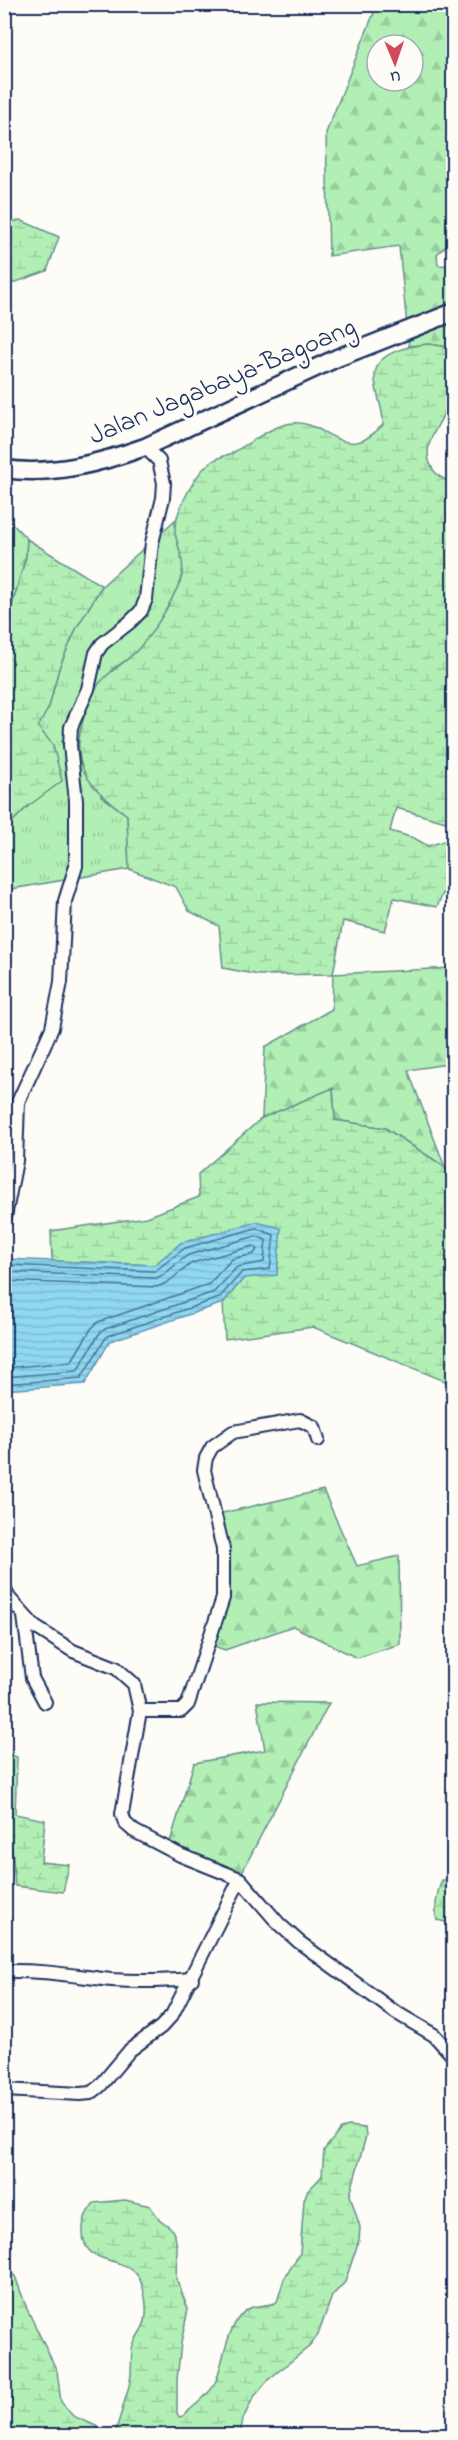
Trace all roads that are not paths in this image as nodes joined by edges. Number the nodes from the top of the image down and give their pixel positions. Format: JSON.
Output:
{"nodes":[{"id":1,"x":453,"y":312,"type":"edge"},
{"id":2,"x":145,"y":447,"type":"junction"},
{"id":3,"x":4,"y":469,"type":"edge"},
{"id":4,"x":4,"y":1222,"type":"edge"},
{"id":5,"x":318,"y":1440,"type":"dead end"},
{"id":6,"x":4,"y":1589,"type":"edge"},
{"id":7,"x":24,"y":1616,"type":"junction"},
{"id":8,"x":45,"y":1702,"type":"dead end"},
{"id":9,"x":140,"y":1711,"type":"junction"},
{"id":10,"x":240,"y":1880,"type":"junction"},
{"id":11,"x":4,"y":1971,"type":"edge"},
{"id":12,"x":192,"y":1979,"type":"junction"},
{"id":13,"x":453,"y":2056,"type":"edge"},
{"id":14,"x":4,"y":2090,"type":"edge"}],
"edges":[{"from":1,"to":2,"type":"street","name":"Jalan Jagabaya–Bagoang"},
{"from":2,"to":3,"type":"street","name":"Jalan Jagabaya–Bagoang"},
{"from":2,"to":4,"type":"street"},
{"from":5,"to":9,"type":"street"},
{"from":6,"to":7,"type":"street"},
{"from":7,"to":8,"type":"street"},
{"from":7,"to":9,"type":"street"},
{"from":9,"to":10,"type":"street"},
{"from":10,"to":12,"type":"street"},
{"from":10,"to":13,"type":"street"},
{"from":11,"to":12,"type":"street"},
{"from":12,"to":14,"type":"street"}]}
